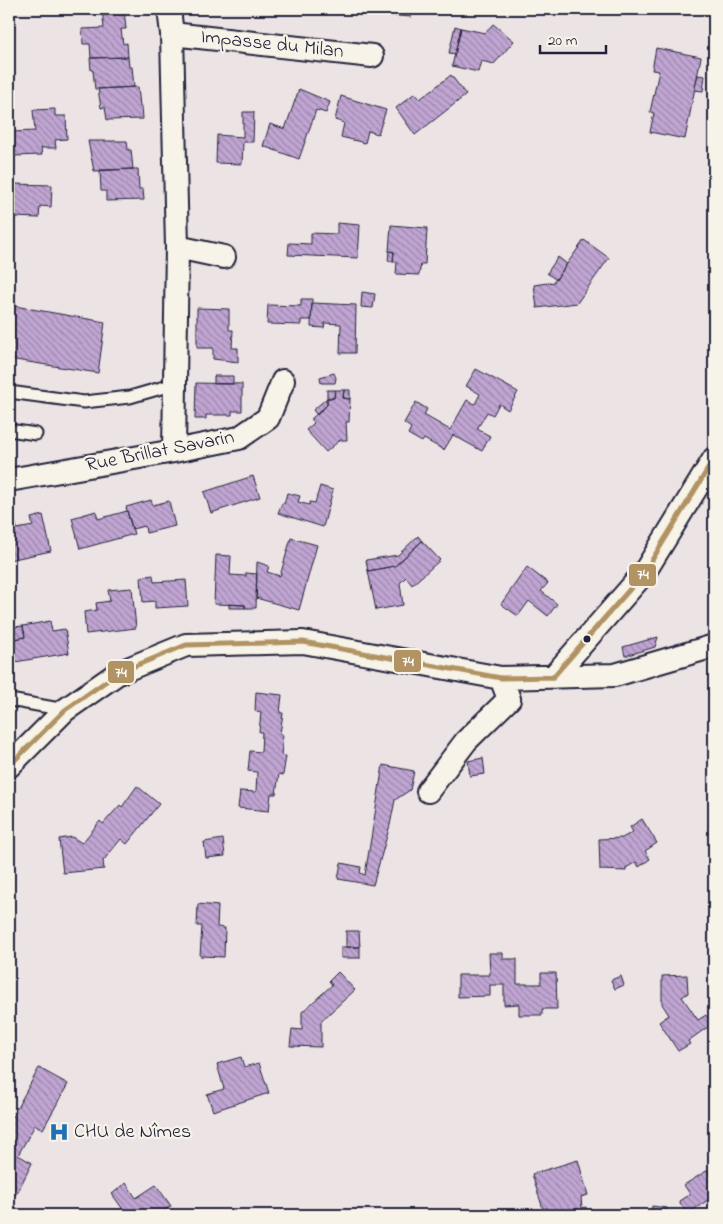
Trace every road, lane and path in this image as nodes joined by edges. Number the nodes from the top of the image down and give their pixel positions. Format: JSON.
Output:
{"nodes":[{"id":1,"x":169,"y":9,"type":"edge"},
{"id":2,"x":172,"y":34,"type":"junction"},
{"id":3,"x":372,"y":56,"type":"dead end"},
{"id":4,"x":177,"y":247,"type":"junction"},
{"id":5,"x":224,"y":257,"type":"dead end"},
{"id":6,"x":283,"y":381,"type":"dead end"},
{"id":7,"x":175,"y":384,"type":"junction"},
{"id":8,"x":9,"y":392,"type":"edge"},
{"id":9,"x":9,"y":430,"type":"edge"},
{"id":10,"x":36,"y":434,"type":"dead end"},
{"id":11,"x":174,"y":451,"type":"junction"},
{"id":12,"x":714,"y":459,"type":"edge"},
{"id":13,"x":9,"y":480,"type":"edge"},
{"id":14,"x":714,"y":646,"type":"edge"},
{"id":15,"x":552,"y":677,"type":"junction"},
{"id":16,"x":501,"y":678,"type":"junction"},
{"id":17,"x":10,"y":700,"type":"edge"},
{"id":18,"x":65,"y":710,"type":"junction"},
{"id":19,"x":9,"y":766,"type":"edge"},
{"id":20,"x":428,"y":791,"type":"dead end"}],
"edges":[{"from":1,"to":2,"type":"street"},
{"from":2,"to":3,"type":"street","name":"Impasse du Milan"},
{"from":2,"to":4,"type":"street"},
{"from":4,"to":5,"type":"street"},
{"from":4,"to":7,"type":"street"},
{"from":6,"to":11,"type":"street","name":"Rue Brillat Savarin"},
{"from":7,"to":8,"type":"lane"},
{"from":7,"to":11,"type":"street"},
{"from":9,"to":10,"type":"lane"},
{"from":11,"to":13,"type":"street","name":"Rue Brillat Savarin"},
{"from":12,"to":15,"type":"street"},
{"from":14,"to":15,"type":"street"},
{"from":15,"to":16,"type":"street"},
{"from":16,"to":18,"type":"street"},
{"from":16,"to":20,"type":"street"},
{"from":17,"to":18,"type":"lane"},
{"from":18,"to":19,"type":"street"}]}
